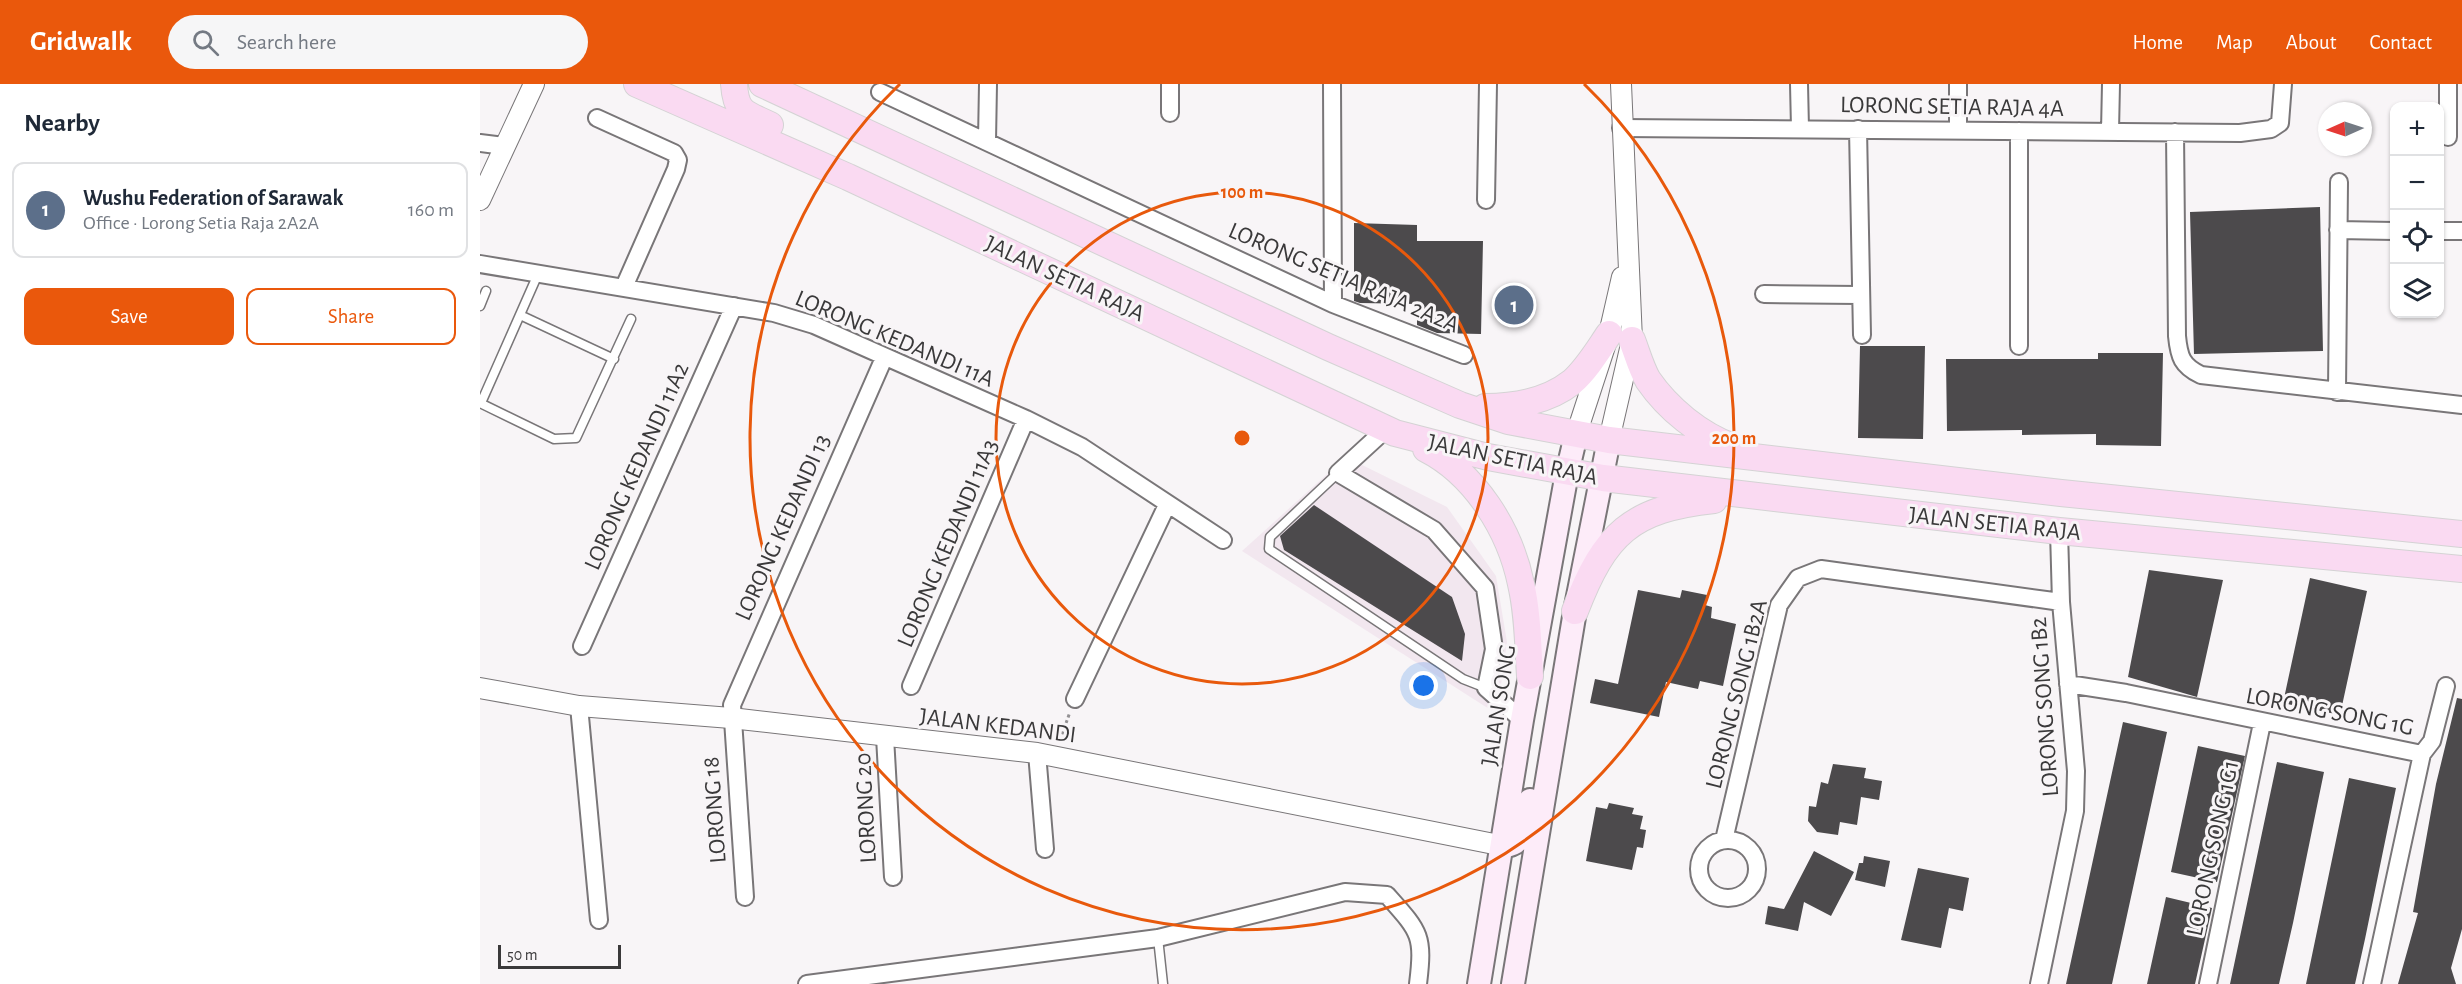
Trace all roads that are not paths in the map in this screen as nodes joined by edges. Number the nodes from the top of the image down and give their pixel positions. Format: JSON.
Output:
{"nodes":[{"id":1,"x":534,"y":84,"type":"edge"},
{"id":2,"x":637,"y":84,"type":"edge"},
{"id":3,"x":734,"y":84,"type":"edge"},
{"id":4,"x":762,"y":84,"type":"edge"},
{"id":5,"x":988,"y":84,"type":"edge"},
{"id":6,"x":1170,"y":84,"type":"edge"},
{"id":7,"x":1332,"y":84,"type":"edge"},
{"id":8,"x":1488,"y":84,"type":"edge"},
{"id":9,"x":1620,"y":84,"type":"edge"},
{"id":10,"x":1799,"y":84,"type":"edge"},
{"id":11,"x":1958,"y":84,"type":"edge"},
{"id":12,"x":2111,"y":84,"type":"edge"},
{"id":13,"x":2283,"y":84,"type":"edge"},
{"id":14,"x":2448,"y":84,"type":"edge"},
{"id":15,"x":880,"y":92,"type":"dead end"},
{"id":16,"x":1170,"y":113,"type":"dead end"},
{"id":17,"x":597,"y":118,"type":"dead end"},
{"id":18,"x":1621,"y":128,"type":"junction"},
{"id":19,"x":1800,"y":128,"type":"junction"},
{"id":20,"x":1858,"y":129,"type":"junction"},
{"id":21,"x":1958,"y":130,"type":"junction"},
{"id":22,"x":2019,"y":131,"type":"junction"},
{"id":23,"x":2110,"y":131,"type":"junction"},
{"id":24,"x":2175,"y":132,"type":"junction"},
{"id":25,"x":2448,"y":137,"type":"dead end"},
{"id":26,"x":987,"y":141,"type":"junction"},
{"id":27,"x":480,"y":143,"type":"edge"},
{"id":28,"x":504,"y":146,"type":"junction"},
{"id":29,"x":848,"y":177,"type":"junction"},
{"id":30,"x":2339,"y":182,"type":"dead end"},
{"id":31,"x":480,"y":200,"type":"edge"},
{"id":32,"x":1486,"y":200,"type":"dead end"},
{"id":33,"x":2338,"y":230,"type":"junction"},
{"id":34,"x":2390,"y":231,"type":"edge"},
{"id":35,"x":2444,"y":231,"type":"edge"},
{"id":36,"x":2462,"y":231,"type":"edge"},
{"id":37,"x":480,"y":264,"type":"edge"},
{"id":38,"x":538,"y":274,"type":"junction"},
{"id":39,"x":624,"y":287,"type":"junction"},
{"id":40,"x":486,"y":291,"type":"dead end"},
{"id":41,"x":1764,"y":294,"type":"dead end"},
{"id":42,"x":1859,"y":295,"type":"junction"},
{"id":43,"x":1333,"y":304,"type":"junction"},
{"id":44,"x":480,"y":306,"type":"edge"},
{"id":45,"x":734,"y":306,"type":"junction"},
{"id":46,"x":520,"y":315,"type":"junction"},
{"id":47,"x":631,"y":319,"type":"dead end"},
{"id":48,"x":1862,"y":335,"type":"dead end"},
{"id":49,"x":1621,"y":337,"type":"junction"},
{"id":50,"x":2019,"y":346,"type":"dead end"},
{"id":51,"x":1464,"y":354,"type":"dead end"},
{"id":52,"x":884,"y":358,"type":"junction"},
{"id":53,"x":614,"y":359,"type":"junction"},
{"id":54,"x":2337,"y":392,"type":"junction"},
{"id":55,"x":481,"y":403,"type":"edge"},
{"id":56,"x":1461,"y":405,"type":"junction"},
{"id":57,"x":2462,"y":405,"type":"edge"},
{"id":58,"x":1026,"y":419,"type":"junction"},
{"id":59,"x":1390,"y":431,"type":"junction"},
{"id":60,"x":1576,"y":435,"type":"junction"},
{"id":61,"x":1609,"y":440,"type":"junction"},
{"id":62,"x":1759,"y":456,"type":"junction"},
{"id":63,"x":1338,"y":473,"type":"junction"},
{"id":64,"x":1567,"y":473,"type":"junction"},
{"id":65,"x":1603,"y":478,"type":"junction"},
{"id":66,"x":1754,"y":495,"type":"junction"},
{"id":67,"x":1167,"y":505,"type":"junction"},
{"id":68,"x":2059,"y":531,"type":"junction"},
{"id":69,"x":2462,"y":534,"type":"edge"},
{"id":70,"x":1223,"y":540,"type":"dead end"},
{"id":71,"x":2462,"y":568,"type":"edge"},
{"id":72,"x":2061,"y":602,"type":"junction"},
{"id":73,"x":1575,"y":610,"type":"junction"},
{"id":74,"x":582,"y":646,"type":"dead end"},
{"id":75,"x":1530,"y":676,"type":"junction"},
{"id":76,"x":2068,"y":684,"type":"junction"},
{"id":77,"x":911,"y":686,"type":"dead end"},
{"id":78,"x":2446,"y":686,"type":"dead end"},
{"id":79,"x":480,"y":688,"type":"edge"},
{"id":80,"x":1486,"y":688,"type":"junction"},
{"id":81,"x":1075,"y":699,"type":"road end"},
{"id":82,"x":579,"y":706,"type":"junction"},
{"id":83,"x":1558,"y":716,"type":"junction"},
{"id":84,"x":731,"y":718,"type":"junction"},
{"id":85,"x":1522,"y":720,"type":"junction"},
{"id":86,"x":2262,"y":723,"type":"junction"},
{"id":87,"x":885,"y":737,"type":"junction"},
{"id":88,"x":1037,"y":753,"type":"junction"},
{"id":89,"x":2422,"y":754,"type":"junction"},
{"id":90,"x":1724,"y":840,"type":"dead end"},
{"id":91,"x":1504,"y":846,"type":"junction"},
{"id":92,"x":1045,"y":849,"type":"dead end"},
{"id":93,"x":893,"y":877,"type":"dead end"},
{"id":94,"x":745,"y":897,"type":"dead end"},
{"id":95,"x":599,"y":920,"type":"dead end"},
{"id":96,"x":1158,"y":938,"type":"junction"},
{"id":97,"x":807,"y":984,"type":"edge"},
{"id":98,"x":1163,"y":984,"type":"edge"},
{"id":99,"x":1418,"y":984,"type":"edge"},
{"id":100,"x":1479,"y":984,"type":"edge"},
{"id":101,"x":1513,"y":984,"type":"edge"},
{"id":102,"x":2039,"y":984,"type":"edge"},
{"id":103,"x":2208,"y":984,"type":"edge"},
{"id":104,"x":2372,"y":984,"type":"edge"}],
"edges":[{"from":1,"to":28,"type":"street"},
{"from":2,"to":29,"type":"main road","name":"JALAN SETIA RAJA"},
{"from":3,"to":29,"type":"main road"},
{"from":4,"to":56,"type":"main road","name":"JALAN SETIA RAJA"},
{"from":5,"to":26,"type":"street"},
{"from":6,"to":16,"type":"street"},
{"from":7,"to":43,"type":"street"},
{"from":8,"to":32,"type":"street"},
{"from":9,"to":18,"type":"street"},
{"from":10,"to":19,"type":"street"},
{"from":11,"to":21,"type":"street"},
{"from":12,"to":23,"type":"street"},
{"from":13,"to":24,"type":"street","name":"LORONG SETIA RAJA 4A"},
{"from":14,"to":25,"type":"street"},
{"from":15,"to":26,"type":"street","name":"LORONG SETIA RAJA 2A2A"},
{"from":17,"to":39,"type":"street"},
{"from":18,"to":19,"type":"street","name":"LORONG SETIA RAJA 4A"},
{"from":18,"to":49,"type":"street"},
{"from":19,"to":20,"type":"street","name":"LORONG SETIA RAJA 4A"},
{"from":20,"to":21,"type":"street","name":"LORONG SETIA RAJA 4A"},
{"from":20,"to":42,"type":"street"},
{"from":21,"to":22,"type":"street","name":"LORONG SETIA RAJA 4A"},
{"from":22,"to":23,"type":"street","name":"LORONG SETIA RAJA 4A"},
{"from":22,"to":50,"type":"street"},
{"from":23,"to":24,"type":"street","name":"LORONG SETIA RAJA 4A"},
{"from":24,"to":54,"type":"street"},
{"from":26,"to":43,"type":"street","name":"LORONG SETIA RAJA 2A2A"},
{"from":27,"to":28,"type":"street"},
{"from":28,"to":31,"type":"street"},
{"from":29,"to":59,"type":"main road","name":"JALAN SETIA RAJA"},
{"from":30,"to":33,"type":"street"},
{"from":33,"to":34,"type":"street"},
{"from":33,"to":54,"type":"street"},
{"from":35,"to":36,"type":"street"},
{"from":37,"to":38,"type":"street","name":"LORONG KEDANDI 11A"},
{"from":38,"to":39,"type":"street","name":"LORONG KEDANDI 11A"},
{"from":38,"to":46,"type":"lane"},
{"from":39,"to":45,"type":"street","name":"LORONG KEDANDI 11A"},
{"from":40,"to":44,"type":"lane"},
{"from":41,"to":42,"type":"street"},
{"from":42,"to":48,"type":"street"},
{"from":43,"to":51,"type":"street","name":"LORONG SETIA RAJA 2A2A"},
{"from":45,"to":52,"type":"street","name":"LORONG KEDANDI 11A"},
{"from":45,"to":74,"type":"street","name":"LORONG KEDANDI 11A2"},
{"from":46,"to":53,"type":"lane"},
{"from":46,"to":55,"type":"lane"},
{"from":47,"to":53,"type":"lane"},
{"from":49,"to":56,"type":"main road"},
{"from":49,"to":60,"type":"street"},
{"from":49,"to":61,"type":"street"},
{"from":49,"to":62,"type":"main road"},
{"from":52,"to":58,"type":"street","name":"LORONG KEDANDI 11A"},
{"from":52,"to":84,"type":"street","name":"LORONG KEDANDI 13"},
{"from":53,"to":55,"type":"lane"},
{"from":54,"to":57,"type":"street"},
{"from":56,"to":60,"type":"main road","name":"JALAN SETIA RAJA"},
{"from":58,"to":67,"type":"street","name":"LORONG KEDANDI 11A"},
{"from":58,"to":77,"type":"street","name":"LORONG KEDANDI 11A3"},
{"from":59,"to":63,"type":"street"},
{"from":59,"to":64,"type":"main road","name":"JALAN SETIA RAJA"},
{"from":59,"to":75,"type":"main road"},
{"from":60,"to":61,"type":"main road","name":"JALAN SETIA RAJA"},
{"from":60,"to":64,"type":"main road","name":"JALAN SONG"},
{"from":61,"to":62,"type":"main road","name":"JALAN SETIA RAJA"},
{"from":61,"to":65,"type":"main road"},
{"from":62,"to":69,"type":"main road","name":"JALAN SETIA RAJA"},
{"from":63,"to":80,"type":"street"},
{"from":63,"to":80,"type":"lane"},
{"from":64,"to":65,"type":"main road","name":"JALAN SETIA RAJA"},
{"from":64,"to":75,"type":"main road","name":"JALAN SONG"},
{"from":65,"to":66,"type":"main road","name":"JALAN SETIA RAJA"},
{"from":65,"to":73,"type":"main road"},
{"from":66,"to":68,"type":"main road","name":"JALAN SETIA RAJA"},
{"from":66,"to":73,"type":"main road"},
{"from":67,"to":70,"type":"street","name":"LORONG KEDANDI 11A"},
{"from":67,"to":81,"type":"street"},
{"from":68,"to":71,"type":"main road","name":"JALAN SETIA RAJA"},
{"from":68,"to":72,"type":"street","name":"LORONG SONG 1B2"},
{"from":72,"to":76,"type":"street","name":"LORONG SONG 1B2"},
{"from":72,"to":90,"type":"street","name":"LORONG SONG 1B2A"},
{"from":73,"to":83,"type":"main road"},
{"from":75,"to":85,"type":"main road","name":"JALAN SONG"},
{"from":76,"to":86,"type":"street","name":"LORONG SONG 1G"},
{"from":76,"to":102,"type":"street","name":"LORONG SONG 1B2"},
{"from":78,"to":89,"type":"street"},
{"from":79,"to":82,"type":"street","name":"JALAN KEDANDI"},
{"from":80,"to":85,"type":"street"},
{"from":82,"to":84,"type":"street","name":"JALAN KEDANDI"},
{"from":82,"to":95,"type":"street"},
{"from":83,"to":91,"type":"main road"},
{"from":83,"to":101,"type":"main road"},
{"from":84,"to":87,"type":"street","name":"JALAN KEDANDI"},
{"from":84,"to":94,"type":"street","name":"LORONG 18"},
{"from":85,"to":91,"type":"main road","name":"JALAN SONG"},
{"from":86,"to":89,"type":"street","name":"LORONG SONG 1G"},
{"from":86,"to":103,"type":"street","name":"LORONG SONG 1G1"},
{"from":87,"to":88,"type":"street","name":"JALAN KEDANDI"},
{"from":87,"to":93,"type":"street","name":"LORONG 20"},
{"from":88,"to":91,"type":"street","name":"JALAN KEDANDI"},
{"from":88,"to":92,"type":"street"},
{"from":89,"to":104,"type":"street","name":"LORONG SONG 1G"},
{"from":91,"to":100,"type":"main road","name":"JALAN SONG"},
{"from":96,"to":97,"type":"street"},
{"from":96,"to":98,"type":"lane"},
{"from":96,"to":99,"type":"street"}]}
